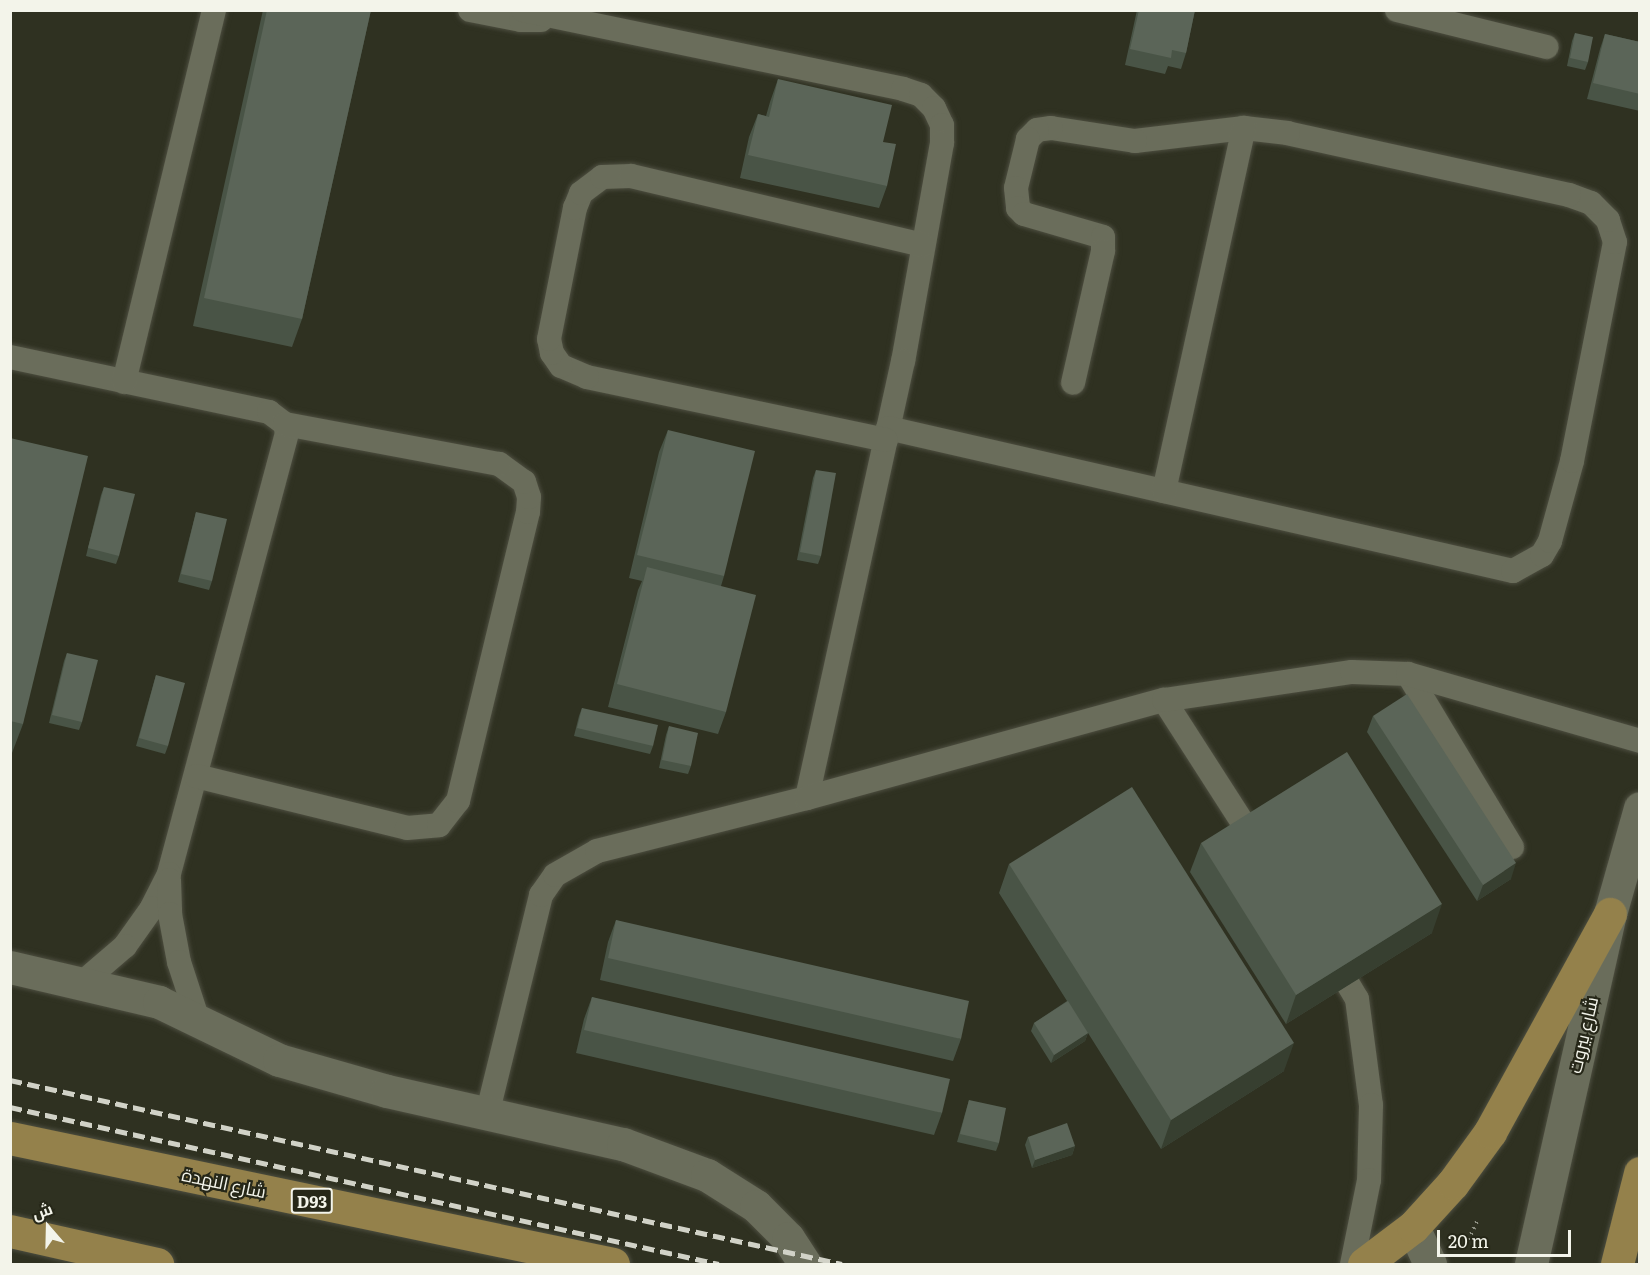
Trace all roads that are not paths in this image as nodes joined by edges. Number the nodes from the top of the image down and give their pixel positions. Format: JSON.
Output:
{"nodes":[{"id":1,"x":214,"y":10,"type":"edge"},
{"id":2,"x":470,"y":10,"type":"edge"},
{"id":3,"x":523,"y":10,"type":"edge"},
{"id":4,"x":1397,"y":10,"type":"edge"},
{"id":5,"x":553,"y":20,"type":"junction"},
{"id":6,"x":1546,"y":47,"type":"dead end"},
{"id":7,"x":1244,"y":128,"type":"junction"},
{"id":8,"x":923,"y":245,"type":"junction"},
{"id":9,"x":10,"y":357,"type":"edge"},
{"id":10,"x":124,"y":382,"type":"junction"},
{"id":11,"x":1073,"y":383,"type":"dead end"},
{"id":12,"x":285,"y":424,"type":"junction"},
{"id":13,"x":887,"y":434,"type":"junction"},
{"id":14,"x":1164,"y":491,"type":"junction"},
{"id":15,"x":1408,"y":674,"type":"junction"},
{"id":16,"x":1164,"y":700,"type":"junction"},
{"id":17,"x":1640,"y":741,"type":"edge"},
{"id":18,"x":195,"y":776,"type":"junction"},
{"id":19,"x":807,"y":798,"type":"junction"},
{"id":20,"x":1640,"y":808,"type":"edge"},
{"id":21,"x":1250,"y":834,"type":"edge"},
{"id":22,"x":1512,"y":847,"type":"dead end"},
{"id":23,"x":169,"y":874,"type":"junction"},
{"id":24,"x":1610,"y":914,"type":"junction"},
{"id":25,"x":10,"y":967,"type":"edge"},
{"id":26,"x":82,"y":982,"type":"junction"},
{"id":27,"x":1348,"y":984,"type":"edge"},
{"id":28,"x":197,"y":1017,"type":"junction"},
{"id":29,"x":487,"y":1115,"type":"junction"},
{"id":30,"x":10,"y":1138,"type":"edge"},
{"id":31,"x":1640,"y":1173,"type":"edge"},
{"id":32,"x":1413,"y":1227,"type":"junction"},
{"id":33,"x":10,"y":1231,"type":"edge"},
{"id":34,"x":157,"y":1264,"type":"edge"},
{"id":35,"x":613,"y":1264,"type":"edge"},
{"id":36,"x":805,"y":1264,"type":"edge"},
{"id":37,"x":1352,"y":1264,"type":"edge"},
{"id":38,"x":1364,"y":1264,"type":"edge"},
{"id":39,"x":1430,"y":1264,"type":"edge"},
{"id":40,"x":1532,"y":1264,"type":"edge"},
{"id":41,"x":1617,"y":1264,"type":"edge"}],
"edges":[{"from":1,"to":10,"type":"lane"},
{"from":2,"to":5,"type":"lane"},
{"from":3,"to":5,"type":"lane"},
{"from":4,"to":6,"type":"lane"},
{"from":5,"to":8,"type":"lane"},
{"from":7,"to":11,"type":"lane"},
{"from":7,"to":14,"type":"lane"},
{"from":7,"to":14,"type":"lane"},
{"from":8,"to":13,"type":"lane"},
{"from":8,"to":13,"type":"lane"},
{"from":9,"to":10,"type":"lane"},
{"from":10,"to":12,"type":"lane"},
{"from":12,"to":18,"type":"lane"},
{"from":12,"to":18,"type":"lane"},
{"from":13,"to":14,"type":"lane"},
{"from":13,"to":19,"type":"lane"},
{"from":15,"to":16,"type":"lane"},
{"from":15,"to":17,"type":"lane"},
{"from":15,"to":22,"type":"lane"},
{"from":16,"to":19,"type":"lane"},
{"from":16,"to":21,"type":"lane"},
{"from":18,"to":23,"type":"lane"},
{"from":19,"to":29,"type":"lane"},
{"from":20,"to":24,"type":"street","name":"شارع بيروت"},
{"from":23,"to":26,"type":"lane"},
{"from":23,"to":28,"type":"lane"},
{"from":24,"to":32,"type":"main road"},
{"from":24,"to":40,"type":"street","name":"شارع بيروت"},
{"from":25,"to":26,"type":"street"},
{"from":26,"to":28,"type":"street"},
{"from":27,"to":37,"type":"lane"},
{"from":28,"to":29,"type":"street"},
{"from":29,"to":36,"type":"street"},
{"from":30,"to":35,"type":"main road","name":"شارع النهدة","number":"D93"},
{"from":31,"to":41,"type":"main road"},
{"from":32,"to":38,"type":"main road"},
{"from":32,"to":39,"type":"street"},
{"from":33,"to":34,"type":"main road"}]}
